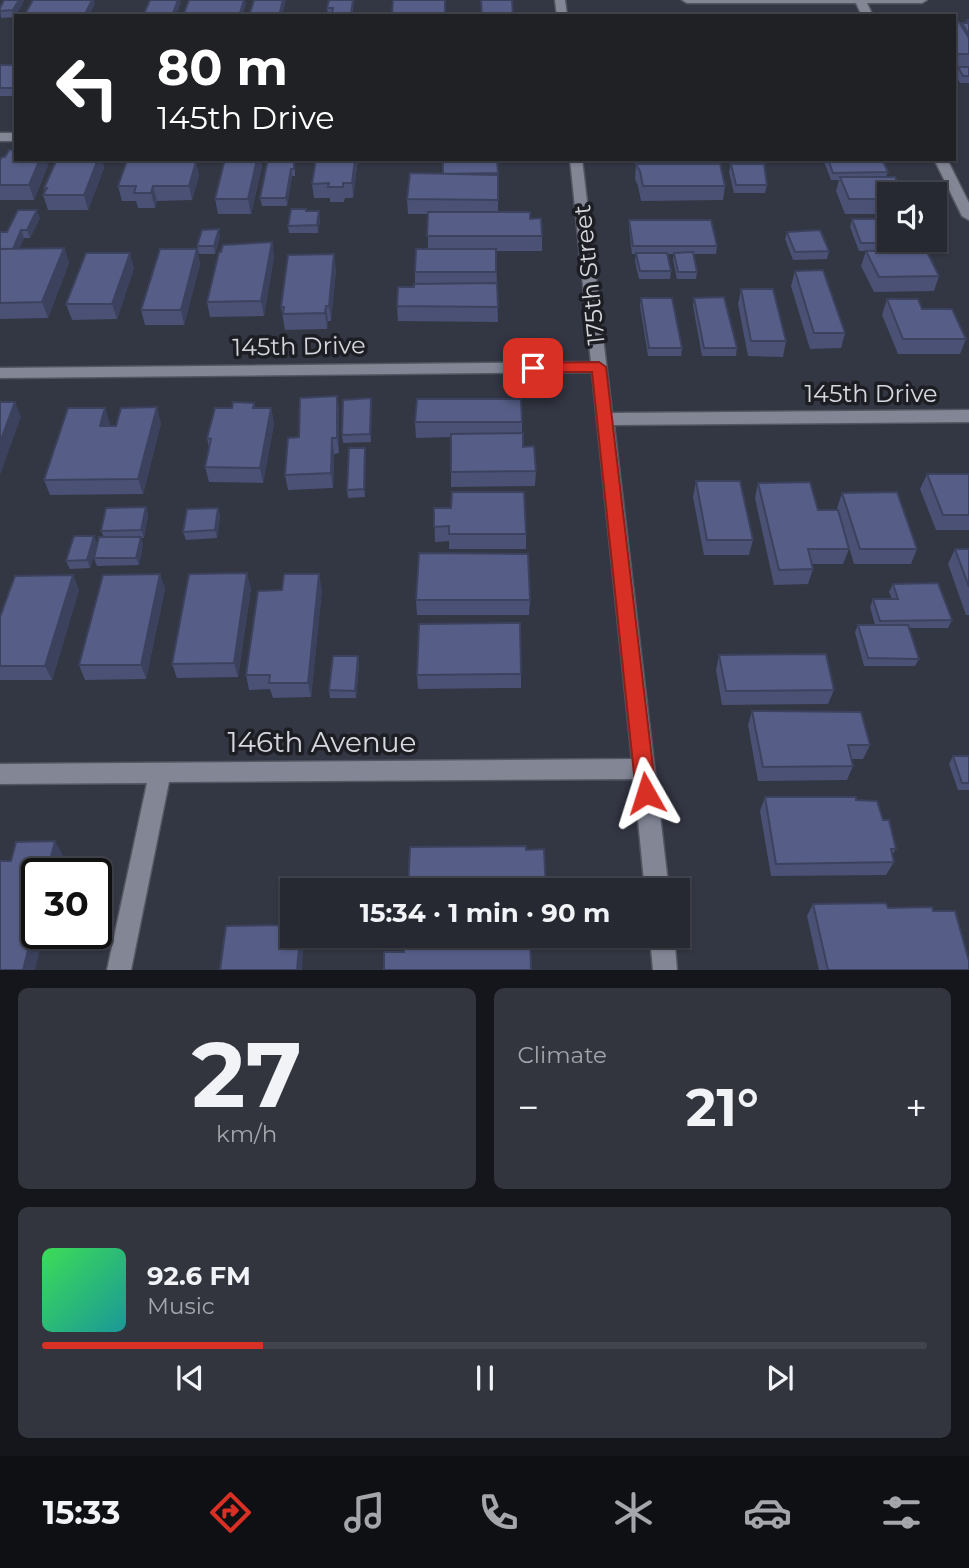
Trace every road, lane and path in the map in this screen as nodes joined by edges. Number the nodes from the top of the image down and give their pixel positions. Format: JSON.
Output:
{"nodes":[{"id":1,"x":687,"y":0,"type":"edge"},
{"id":2,"x":860,"y":0,"type":"edge"},
{"id":3,"x":922,"y":0,"type":"edge"},
{"id":4,"x":576,"y":161,"type":"edge"},
{"id":5,"x":941,"y":161,"type":"edge"},
{"id":6,"x":969,"y":216,"type":"edge"},
{"id":7,"x":599,"y":367,"type":"junction"},
{"id":8,"x":0,"y":373,"type":"edge"},
{"id":9,"x":969,"y":416,"type":"edge"},
{"id":10,"x":606,"y":419,"type":"junction"},
{"id":11,"x":643,"y":769,"type":"junction"},
{"id":12,"x":160,"y":772,"type":"junction"},
{"id":13,"x":0,"y":774,"type":"edge"},
{"id":14,"x":656,"y":878,"type":"edge"},
{"id":15,"x":663,"y":948,"type":"edge"},
{"id":16,"x":119,"y":970,"type":"edge"},
{"id":17,"x":665,"y":970,"type":"edge"}],
"edges":[{"from":1,"to":2,"type":"street"},
{"from":2,"to":3,"type":"street"},
{"from":4,"to":7,"type":"street","name":"175th Street"},
{"from":5,"to":6,"type":"street"},
{"from":7,"to":8,"type":"street","name":"145th Drive"},
{"from":7,"to":10,"type":"street","name":"175th Street"},
{"from":9,"to":10,"type":"street","name":"145th Drive"},
{"from":10,"to":11,"type":"street","name":"175th Street"},
{"from":11,"to":12,"type":"street","name":"146th Avenue"},
{"from":11,"to":14,"type":"street","name":"175th Street"},
{"from":12,"to":13,"type":"street","name":"146th Avenue"},
{"from":12,"to":16,"type":"street"},
{"from":15,"to":17,"type":"street"}]}
